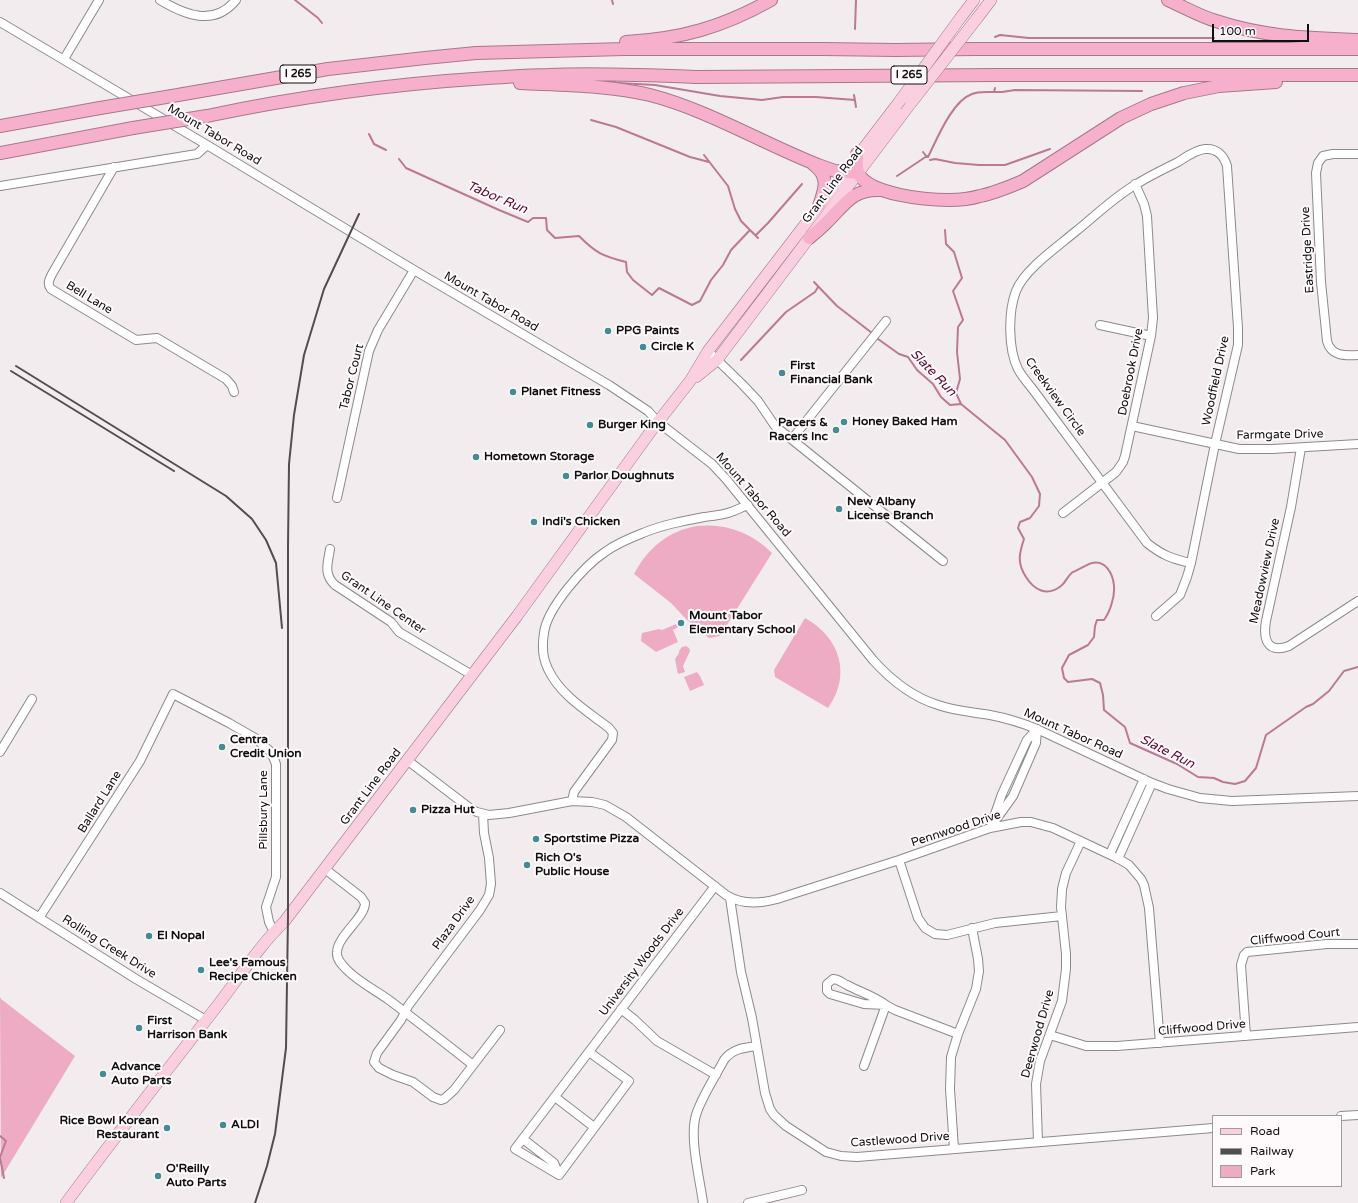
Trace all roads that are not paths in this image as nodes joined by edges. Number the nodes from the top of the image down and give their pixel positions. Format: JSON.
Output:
{"nodes":[{"id":1,"x":98,"y":0,"type":"edge"},
{"id":2,"x":160,"y":0,"type":"edge"},
{"id":3,"x":236,"y":0,"type":"edge"},
{"id":4,"x":771,"y":0,"type":"edge"},
{"id":5,"x":974,"y":0,"type":"edge"},
{"id":6,"x":991,"y":0,"type":"edge"},
{"id":7,"x":1168,"y":0,"type":"edge"},
{"id":8,"x":0,"y":22,"type":"edge"},
{"id":9,"x":1358,"y":40,"type":"edge"},
{"id":10,"x":1358,"y":49,"type":"edge"},
{"id":11,"x":524,"y":51,"type":"junction"},
{"id":12,"x":64,"y":59,"type":"junction"},
{"id":13,"x":1358,"y":76,"type":"edge"},
{"id":14,"x":461,"y":80,"type":"junction"},
{"id":15,"x":0,"y":126,"type":"edge"},
{"id":16,"x":207,"y":145,"type":"junction"},
{"id":17,"x":1206,"y":149,"type":"joint"},
{"id":18,"x":0,"y":152,"type":"edge"},
{"id":19,"x":857,"y":154,"type":"junction"},
{"id":20,"x":1358,"y":154,"type":"edge"},
{"id":21,"x":807,"y":161,"type":"junction"},
{"id":22,"x":114,"y":167,"type":"junction"},
{"id":23,"x":845,"y":172,"type":"junction"},
{"id":24,"x":859,"y":173,"type":"junction"},
{"id":25,"x":1135,"y":184,"type":"junction"},
{"id":26,"x":0,"y":186,"type":"edge"},
{"id":27,"x":881,"y":190,"type":"junction"},
{"id":28,"x":820,"y":206,"type":"junction"},
{"id":29,"x":809,"y":238,"type":"junction"},
{"id":30,"x":414,"y":270,"type":"junction"},
{"id":31,"x":886,"y":321,"type":"dead end"},
{"id":32,"x":1100,"y":325,"type":"dead end"},
{"id":33,"x":1151,"y":336,"type":"junction"},
{"id":34,"x":708,"y":351,"type":"junction"},
{"id":35,"x":1358,"y":355,"type":"edge"},
{"id":36,"x":717,"y":360,"type":"junction"},
{"id":37,"x":690,"y":381,"type":"junction"},
{"id":38,"x":234,"y":392,"type":"dead end"},
{"id":39,"x":658,"y":422,"type":"junction"},
{"id":40,"x":1132,"y":426,"type":"junction"},
{"id":41,"x":792,"y":439,"type":"junction"},
{"id":42,"x":1215,"y":444,"type":"junction"},
{"id":43,"x":1358,"y":444,"type":"edge"},
{"id":44,"x":1301,"y":448,"type":"junction"},
{"id":45,"x":1102,"y":482,"type":"junction"},
{"id":46,"x":337,"y":498,"type":"dead end"},
{"id":47,"x":748,"y":505,"type":"junction"},
{"id":48,"x":1063,"y":512,"type":"dead end"},
{"id":49,"x":330,"y":549,"type":"dead end"},
{"id":50,"x":942,"y":561,"type":"dead end"},
{"id":51,"x":1191,"y":563,"type":"junction"},
{"id":52,"x":1358,"y":601,"type":"edge"},
{"id":53,"x":1156,"y":616,"type":"dead end"},
{"id":54,"x":472,"y":675,"type":"junction"},
{"id":55,"x":173,"y":694,"type":"joint"},
{"id":56,"x":32,"y":699,"type":"dead end"},
{"id":57,"x":1037,"y":729,"type":"junction"},
{"id":58,"x":0,"y":752,"type":"edge"},
{"id":59,"x":407,"y":760,"type":"junction"},
{"id":60,"x":1144,"y":779,"type":"junction"},
{"id":61,"x":1152,"y":783,"type":"junction"},
{"id":62,"x":1358,"y":796,"type":"edge"},
{"id":63,"x":572,"y":801,"type":"junction"},
{"id":64,"x":483,"y":814,"type":"junction"},
{"id":65,"x":990,"y":828,"type":"junction"},
{"id":66,"x":1081,"y":841,"type":"junction"},
{"id":67,"x":1110,"y":854,"type":"junction"},
{"id":68,"x":1118,"y":859,"type":"junction"},
{"id":69,"x":899,"y":860,"type":"junction"},
{"id":70,"x":325,"y":869,"type":"junction"},
{"id":71,"x":715,"y":886,"type":"junction"},
{"id":72,"x":0,"y":894,"type":"edge"},
{"id":73,"x":730,"y":898,"type":"junction"},
{"id":74,"x":1062,"y":916,"type":"junction"},
{"id":75,"x":40,"y":918,"type":"junction"},
{"id":76,"x":972,"y":928,"type":"junction"},
{"id":77,"x":274,"y":932,"type":"junction"},
{"id":78,"x":1358,"y":944,"type":"edge"},
{"id":79,"x":886,"y":1006,"type":"junction"},
{"id":80,"x":621,"y":1010,"type":"junction"},
{"id":81,"x":404,"y":1012,"type":"junction"},
{"id":82,"x":206,"y":1020,"type":"junction"},
{"id":83,"x":1358,"y":1027,"type":"edge"},
{"id":84,"x":500,"y":1030,"type":"dead end"},
{"id":85,"x":958,"y":1034,"type":"junction"},
{"id":86,"x":1050,"y":1035,"type":"junction"},
{"id":87,"x":1246,"y":1036,"type":"junction"},
{"id":88,"x":1160,"y":1043,"type":"junction"},
{"id":89,"x":756,"y":1046,"type":"junction"},
{"id":90,"x":589,"y":1052,"type":"junction"},
{"id":91,"x":473,"y":1065,"type":"junction"},
{"id":92,"x":864,"y":1066,"type":"dead end"},
{"id":93,"x":716,"y":1075,"type":"junction"},
{"id":94,"x":555,"y":1097,"type":"junction"},
{"id":95,"x":1358,"y":1115,"type":"edge"},
{"id":96,"x":1342,"y":1116,"type":"edge"},
{"id":97,"x":594,"y":1127,"type":"junction"},
{"id":98,"x":1212,"y":1128,"type":"edge"},
{"id":99,"x":523,"y":1139,"type":"junction"},
{"id":100,"x":1038,"y":1142,"type":"junction"},
{"id":101,"x":954,"y":1149,"type":"junction"},
{"id":102,"x":559,"y":1175,"type":"junction"},
{"id":103,"x":802,"y":1190,"type":"dead end"},
{"id":104,"x":66,"y":1203,"type":"edge"},
{"id":105,"x":703,"y":1203,"type":"edge"},
{"id":106,"x":748,"y":1203,"type":"edge"}],
"edges":[{"from":1,"to":12,"type":"street"},
{"from":2,"to":3,"type":"street"},
{"from":4,"to":11,"type":"highway"},
{"from":5,"to":19,"type":"main road","name":"Grant Line Road","bridge":true},
{"from":6,"to":24,"type":"main road","name":"Grant Line Road","bridge":true},
{"from":7,"to":9,"type":"highway"},
{"from":8,"to":12,"type":"street","name":"Mount Tabor Road"},
{"from":10,"to":11,"type":"highway","number":"I 265"},
{"from":11,"to":15,"type":"highway","number":"I 265","bridge":true},
{"from":12,"to":16,"type":"street","name":"Mount Tabor Road"},
{"from":13,"to":14,"type":"highway","number":"I 265"},
{"from":13,"to":27,"type":"highway"},
{"from":14,"to":18,"type":"highway","number":"I 265","bridge":true},
{"from":14,"to":21,"type":"highway"},
{"from":16,"to":22,"type":"street"},
{"from":16,"to":30,"type":"street","name":"Mount Tabor Road"},
{"from":17,"to":25,"type":"street","name":"Creekview Circle"},
{"from":17,"to":42,"type":"street","name":"Woodfield Drive"},
{"from":19,"to":23,"type":"main road","name":"Grant Line Road"},
{"from":19,"to":24,"type":"highway"},
{"from":20,"to":35,"type":"street","name":"Eastridge Drive"},
{"from":21,"to":23,"type":"highway"},
{"from":21,"to":28,"type":"highway"},
{"from":22,"to":26,"type":"street"},
{"from":22,"to":38,"type":"street","name":"Bell Lane"},
{"from":23,"to":24,"type":"highway"},
{"from":23,"to":28,"type":"main road","name":"Grant Line Road"},
{"from":24,"to":27,"type":"highway"},
{"from":24,"to":29,"type":"main road","name":"Grant Line Road"},
{"from":25,"to":33,"type":"street","name":"Doebrook Drive"},
{"from":25,"to":45,"type":"street","name":"Creekview Circle"},
{"from":27,"to":29,"type":"highway"},
{"from":28,"to":34,"type":"main road","name":"Grant Line Road"},
{"from":29,"to":36,"type":"main road","name":"Grant Line Road"},
{"from":30,"to":39,"type":"street","name":"Mount Tabor Road"},
{"from":30,"to":46,"type":"street","name":"Tabor Court"},
{"from":31,"to":41,"type":"street"},
{"from":32,"to":33,"type":"street"},
{"from":33,"to":40,"type":"street","name":"Doebrook Drive"},
{"from":34,"to":36,"type":"street"},
{"from":34,"to":37,"type":"main road","name":"Grant Line Road"},
{"from":36,"to":37,"type":"main road","name":"Grant Line Road"},
{"from":36,"to":41,"type":"street"},
{"from":37,"to":39,"type":"main road","name":"Grant Line Road"},
{"from":39,"to":47,"type":"street","name":"Mount Tabor Road"},
{"from":39,"to":54,"type":"main road","name":"Grant Line Road"},
{"from":40,"to":42,"type":"street","name":"Farmgate Drive"},
{"from":40,"to":45,"type":"street","name":"Doebrook Drive"},
{"from":41,"to":50,"type":"street"},
{"from":42,"to":44,"type":"street","name":"Farmgate Drive"},
{"from":42,"to":51,"type":"street","name":"Woodfield Drive"},
{"from":43,"to":44,"type":"street","name":"Farmgate Drive"},
{"from":44,"to":52,"type":"street","name":"Meadowview Drive"},
{"from":45,"to":48,"type":"street","name":"Doebrook Drive"},
{"from":45,"to":51,"type":"street","name":"Creekview Circle"},
{"from":47,"to":57,"type":"street","name":"Mount Tabor Road"},
{"from":47,"to":63,"type":"street"},
{"from":49,"to":54,"type":"street","name":"Grant Line Center"},
{"from":51,"to":53,"type":"street","name":"Woodfield Drive"},
{"from":54,"to":59,"type":"main road","name":"Grant Line Road"},
{"from":55,"to":75,"type":"street","name":"Ballard Lane"},
{"from":55,"to":77,"type":"street","name":"Pillsbury Lane"},
{"from":56,"to":58,"type":"street"},
{"from":57,"to":60,"type":"street","name":"Mount Tabor Road"},
{"from":57,"to":65,"type":"street"},
{"from":59,"to":64,"type":"street"},
{"from":59,"to":70,"type":"main road","name":"Grant Line Road"},
{"from":60,"to":61,"type":"street","name":"Mount Tabor Road"},
{"from":60,"to":67,"type":"street"},
{"from":61,"to":62,"type":"street","name":"Mount Tabor Road"},
{"from":61,"to":68,"type":"street"},
{"from":63,"to":64,"type":"street"},
{"from":63,"to":71,"type":"street","name":"Pennwood Drive"},
{"from":64,"to":81,"type":"street","name":"Plaza Drive"},
{"from":65,"to":66,"type":"street","name":"Pennwood Drive"},
{"from":65,"to":69,"type":"street","name":"Pennwood Drive"},
{"from":66,"to":67,"type":"street","name":"Pennwood Drive"},
{"from":66,"to":74,"type":"street","name":"Deerwood Drive"},
{"from":67,"to":68,"type":"street","name":"Pennwood Drive"},
{"from":68,"to":88,"type":"street","name":"Pennwood Drive"},
{"from":69,"to":73,"type":"street","name":"Pennwood Drive"},
{"from":69,"to":76,"type":"street"},
{"from":70,"to":77,"type":"main road","name":"Grant Line Road"},
{"from":70,"to":81,"type":"street"},
{"from":71,"to":73,"type":"street","name":"Pennwood Drive"},
{"from":71,"to":80,"type":"street","name":"University Woods Drive"},
{"from":72,"to":75,"type":"street","name":"Rolling Creek Drive"},
{"from":73,"to":89,"type":"street","name":"Castlewood Drive"},
{"from":74,"to":76,"type":"street"},
{"from":74,"to":86,"type":"street","name":"Deerwood Drive"},
{"from":75,"to":82,"type":"street","name":"Rolling Creek Drive"},
{"from":76,"to":85,"type":"street"},
{"from":77,"to":82,"type":"main road","name":"Grant Line Road"},
{"from":78,"to":87,"type":"street","name":"Cliffwood Court"},
{"from":79,"to":79,"type":"street"},
{"from":79,"to":85,"type":"street"},
{"from":79,"to":92,"type":"street"},
{"from":80,"to":90,"type":"street","name":"University Woods Drive"},
{"from":80,"to":93,"type":"street"},
{"from":81,"to":91,"type":"street"},
{"from":81,"to":91,"type":"street","name":"Plaza Drive"},
{"from":82,"to":104,"type":"main road","name":"Grant Line Road"},
{"from":83,"to":87,"type":"street","name":"Cliffwood Drive"},
{"from":84,"to":91,"type":"street","name":"Plaza Drive"},
{"from":85,"to":101,"type":"street"},
{"from":86,"to":88,"type":"street","name":"Cliffwood Drive"},
{"from":86,"to":100,"type":"street","name":"Deerwood Drive"},
{"from":87,"to":88,"type":"street","name":"Cliffwood Drive"},
{"from":89,"to":93,"type":"street"},
{"from":89,"to":101,"type":"street","name":"Castlewood Drive"},
{"from":90,"to":94,"type":"street","name":"University Woods Drive"},
{"from":90,"to":97,"type":"street"},
{"from":93,"to":105,"type":"street"},
{"from":94,"to":97,"type":"street"},
{"from":94,"to":99,"type":"street","name":"University Woods Drive"},
{"from":95,"to":96,"type":"street"},
{"from":97,"to":102,"type":"street"},
{"from":98,"to":100,"type":"street","name":"Castlewood Drive"},
{"from":99,"to":102,"type":"street"},
{"from":99,"to":102,"type":"street","name":"University Woods Drive"},
{"from":100,"to":101,"type":"street","name":"Castlewood Drive"},
{"from":103,"to":106,"type":"street"}]}
